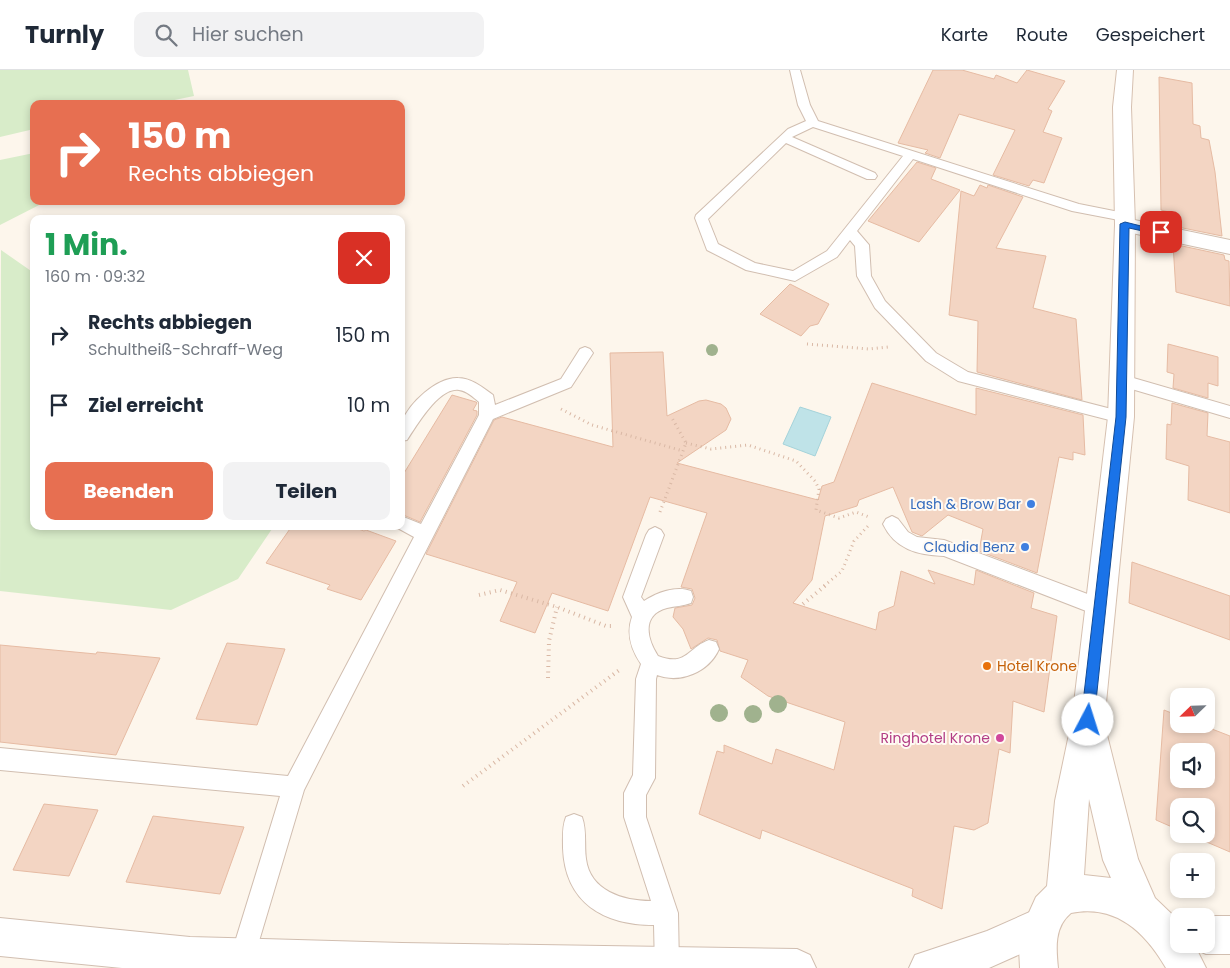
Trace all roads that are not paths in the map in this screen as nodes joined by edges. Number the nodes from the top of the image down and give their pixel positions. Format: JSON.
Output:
{"nodes":[{"id":1,"x":795,"y":70,"type":"edge"},
{"id":2,"x":1125,"y":70,"type":"edge"},
{"id":3,"x":813,"y":124,"type":"junction"},
{"id":4,"x":784,"y":138,"type":"junction"},
{"id":5,"x":911,"y":154,"type":"junction"},
{"id":6,"x":871,"y":176,"type":"dead end"},
{"id":7,"x":1125,"y":221,"type":"junction"},
{"id":8,"x":850,"y":232,"type":"junction"},
{"id":9,"x":1230,"y":247,"type":"edge"},
{"id":10,"x":585,"y":353,"type":"dead end"},
{"id":11,"x":1123,"y":380,"type":"junction"},
{"id":12,"x":1230,"y":412,"type":"edge"},
{"id":13,"x":487,"y":415,"type":"junction"},
{"id":14,"x":1121,"y":417,"type":"junction"},
{"id":15,"x":405,"y":431,"type":"edge"},
{"id":16,"x":892,"y":524,"type":"dead end"},
{"id":17,"x":405,"y":525,"type":"edge"},
{"id":18,"x":657,"y":527,"type":"road end"},
{"id":19,"x":425,"y":534,"type":"junction"},
{"id":20,"x":684,"y":597,"type":"dead end"},
{"id":21,"x":1099,"y":607,"type":"junction"},
{"id":22,"x":639,"y":622,"type":"junction"},
{"id":23,"x":709,"y":650,"type":"dead end"},
{"id":24,"x":646,"y":658,"type":"junction"},
{"id":25,"x":1088,"y":720,"type":"junction"},
{"id":26,"x":0,"y":759,"type":"edge"},
{"id":27,"x":294,"y":787,"type":"junction"},
{"id":28,"x":574,"y":825,"type":"dead end"},
{"id":29,"x":1064,"y":896,"type":"junction"},
{"id":30,"x":666,"y":913,"type":"junction"},
{"id":31,"x":1041,"y":926,"type":"junction"},
{"id":32,"x":1163,"y":927,"type":"edge"},
{"id":33,"x":1215,"y":935,"type":"edge"},
{"id":34,"x":1230,"y":935,"type":"edge"},
{"id":35,"x":0,"y":937,"type":"edge"},
{"id":36,"x":182,"y":962,"type":"edge"},
{"id":37,"x":240,"y":962,"type":"edge"},
{"id":38,"x":402,"y":965,"type":"edge"},
{"id":39,"x":667,"y":967,"type":"edge"},
{"id":40,"x":797,"y":968,"type":"edge"},
{"id":41,"x":928,"y":968,"type":"edge"},
{"id":42,"x":1039,"y":968,"type":"edge"},
{"id":43,"x":1187,"y":968,"type":"edge"}],
"edges":[{"from":1,"to":3,"type":"lane"},
{"from":2,"to":7,"type":"main road"},
{"from":3,"to":4,"type":"lane"},
{"from":3,"to":5,"type":"lane"},
{"from":4,"to":6,"type":"lane"},
{"from":4,"to":8,"type":"lane"},
{"from":5,"to":7,"type":"lane"},
{"from":5,"to":8,"type":"lane"},
{"from":7,"to":9,"type":"main road"},
{"from":7,"to":11,"type":"main road"},
{"from":8,"to":14,"type":"lane"},
{"from":10,"to":13,"type":"lane"},
{"from":11,"to":12,"type":"lane"},
{"from":11,"to":14,"type":"main road"},
{"from":13,"to":15,"type":"lane"},
{"from":13,"to":19,"type":"lane"},
{"from":14,"to":21,"type":"main road"},
{"from":16,"to":21,"type":"lane"},
{"from":17,"to":19,"type":"lane"},
{"from":18,"to":22,"type":"lane"},
{"from":19,"to":27,"type":"lane"},
{"from":20,"to":22,"type":"lane"},
{"from":21,"to":25,"type":"main road"},
{"from":22,"to":24,"type":"lane"},
{"from":23,"to":24,"type":"lane"},
{"from":24,"to":30,"type":"lane"},
{"from":25,"to":29,"type":"main road"},
{"from":25,"to":32,"type":"main road"},
{"from":26,"to":27,"type":"lane"},
{"from":27,"to":37,"type":"lane"},
{"from":28,"to":30,"type":"lane"},
{"from":29,"to":31,"type":"main road"},
{"from":29,"to":32,"type":"main road"},
{"from":30,"to":39,"type":"lane"},
{"from":31,"to":41,"type":"main road"},
{"from":31,"to":42,"type":"main road"},
{"from":32,"to":43,"type":"main road"},
{"from":33,"to":34,"type":"main road"},
{"from":35,"to":36,"type":"main road"},
{"from":36,"to":37,"type":"main road"},
{"from":37,"to":38,"type":"main road"},
{"from":38,"to":39,"type":"main road"},
{"from":39,"to":40,"type":"main road"}]}
